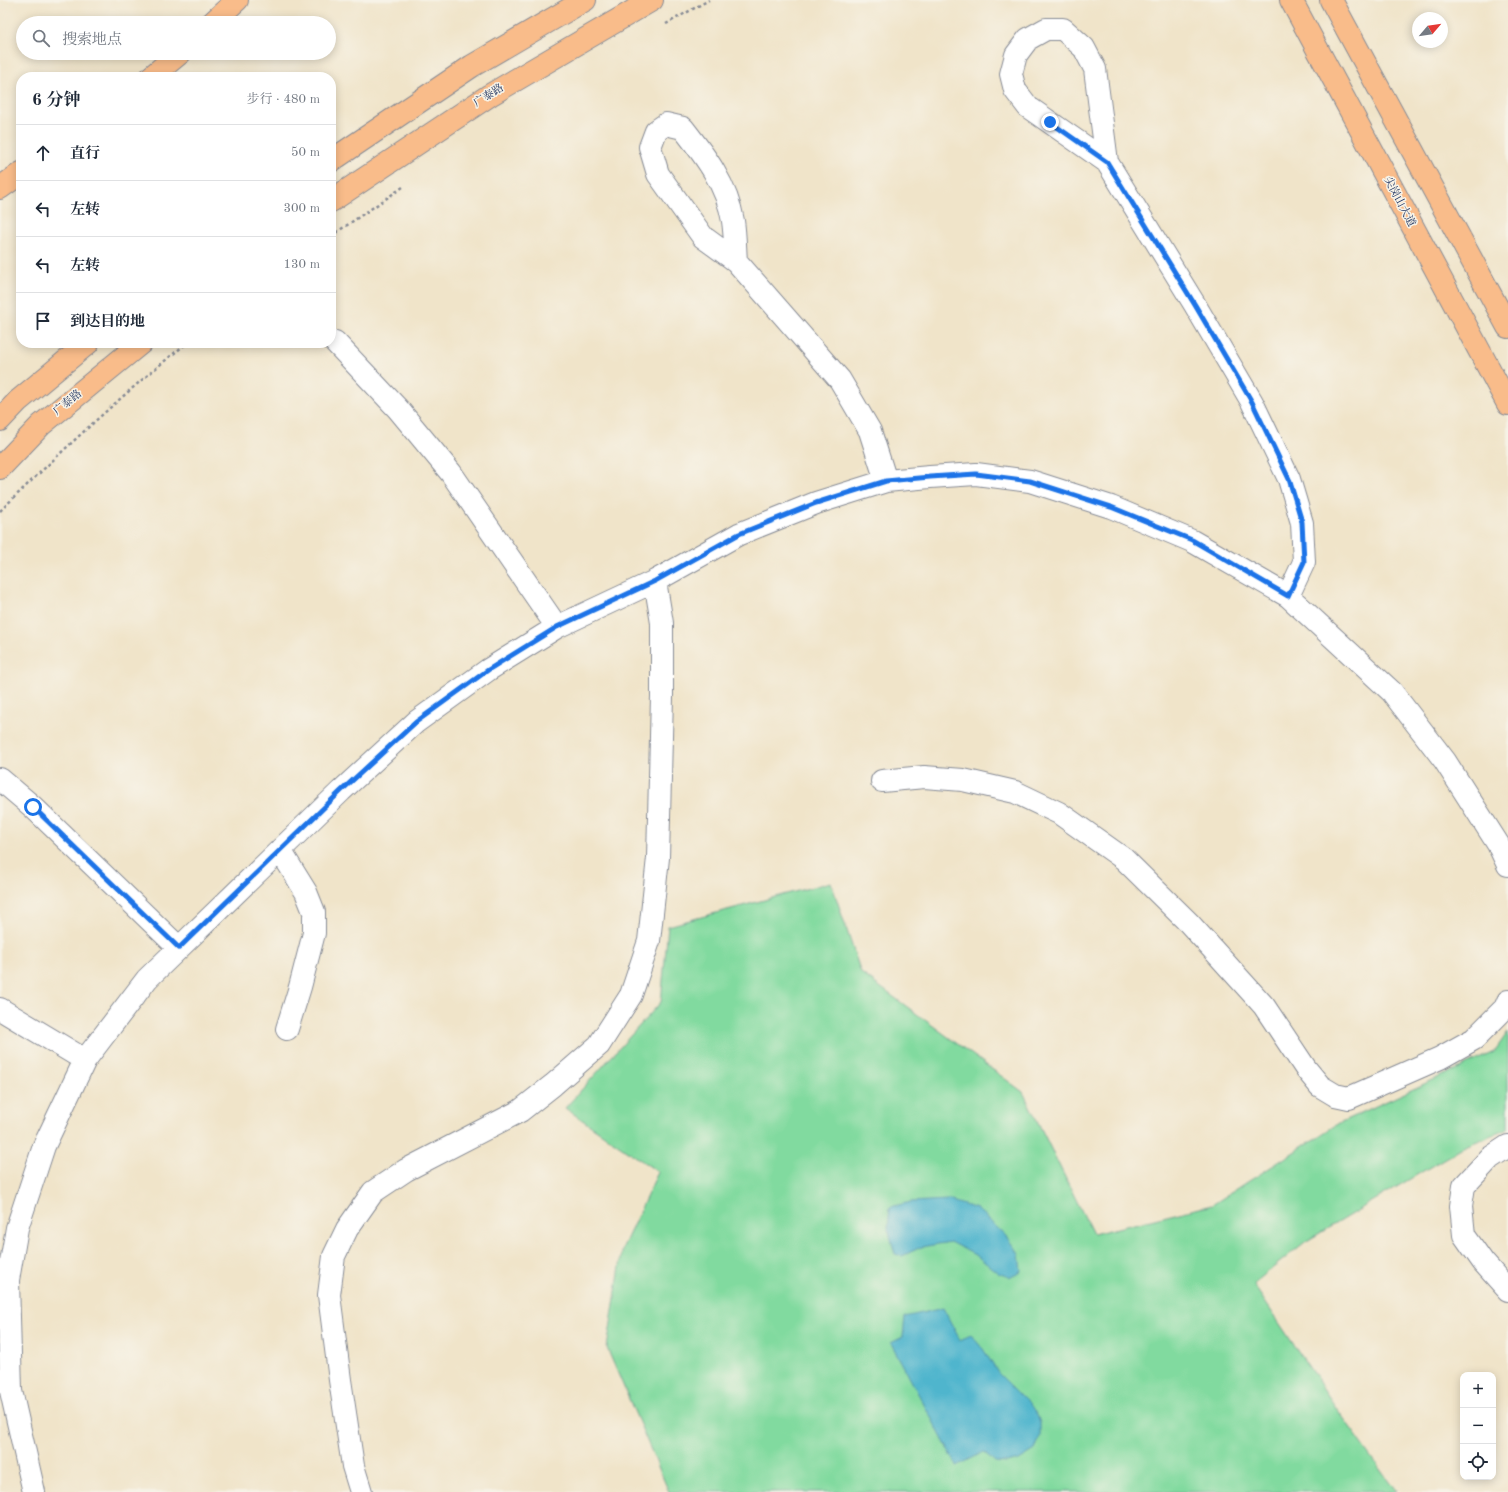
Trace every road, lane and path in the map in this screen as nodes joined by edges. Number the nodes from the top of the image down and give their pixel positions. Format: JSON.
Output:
{"nodes":[{"id":1,"x":237,"y":0,"type":"edge"},
{"id":2,"x":585,"y":0,"type":"edge"},
{"id":3,"x":652,"y":0,"type":"edge"},
{"id":4,"x":709,"y":0,"type":"edge"},
{"id":5,"x":1290,"y":0,"type":"edge"},
{"id":6,"x":1331,"y":0,"type":"edge"},
{"id":7,"x":220,"y":16,"type":"edge"},
{"id":8,"x":660,"y":28,"type":"dead end"},
{"id":9,"x":172,"y":60,"type":"edge"},
{"id":10,"x":157,"y":72,"type":"edge"},
{"id":11,"x":336,"y":158,"type":"edge"},
{"id":12,"x":1107,"y":162,"type":"junction"},
{"id":13,"x":16,"y":177,"type":"edge"},
{"id":14,"x":404,"y":186,"type":"dead end"},
{"id":15,"x":0,"y":188,"type":"edge"},
{"id":16,"x":336,"y":198,"type":"edge"},
{"id":17,"x":336,"y":233,"type":"edge"},
{"id":18,"x":736,"y":261,"type":"junction"},
{"id":19,"x":1508,"y":327,"type":"edge"},
{"id":20,"x":336,"y":343,"type":"edge"},
{"id":21,"x":82,"y":348,"type":"edge"},
{"id":22,"x":135,"y":348,"type":"edge"},
{"id":23,"x":181,"y":348,"type":"edge"},
{"id":24,"x":1508,"y":404,"type":"edge"},
{"id":25,"x":0,"y":420,"type":"edge"},
{"id":26,"x":0,"y":468,"type":"edge"},
{"id":27,"x":886,"y":481,"type":"junction"},
{"id":28,"x":0,"y":511,"type":"edge"},
{"id":29,"x":655,"y":581,"type":"junction"},
{"id":30,"x":1288,"y":596,"type":"junction"},
{"id":31,"x":557,"y":627,"type":"junction"},
{"id":32,"x":0,"y":779,"type":"edge"},
{"id":33,"x":882,"y":781,"type":"dead end"},
{"id":34,"x":280,"y":850,"type":"junction"},
{"id":35,"x":1508,"y":865,"type":"edge"},
{"id":36,"x":179,"y":948,"type":"junction"},
{"id":37,"x":1508,"y":1001,"type":"edge"},
{"id":38,"x":0,"y":1009,"type":"edge"},
{"id":39,"x":287,"y":1029,"type":"dead end"},
{"id":40,"x":85,"y":1060,"type":"junction"},
{"id":41,"x":1508,"y":1146,"type":"edge"},
{"id":42,"x":1508,"y":1290,"type":"edge"},
{"id":43,"x":5,"y":1319,"type":"edge"},
{"id":44,"x":34,"y":1492,"type":"edge"},
{"id":45,"x":361,"y":1492,"type":"edge"}],
"edges":[{"from":1,"to":7,"type":"main road"},
{"from":2,"to":11,"type":"main road"},
{"from":3,"to":16,"type":"main road","name":"广泰路"},
{"from":4,"to":8,"type":"path"},
{"from":5,"to":24,"type":"main road","name":"尖岗山大道"},
{"from":6,"to":19,"type":"main road"},
{"from":9,"to":10,"type":"main road"},
{"from":12,"to":12,"type":"street"},
{"from":12,"to":30,"type":"street"},
{"from":13,"to":15,"type":"main road"},
{"from":14,"to":17,"type":"path"},
{"from":18,"to":18,"type":"street"},
{"from":18,"to":27,"type":"street"},
{"from":20,"to":31,"type":"street"},
{"from":21,"to":25,"type":"main road"},
{"from":22,"to":26,"type":"main road","name":"广泰路"},
{"from":23,"to":28,"type":"path"},
{"from":27,"to":29,"type":"street"},
{"from":27,"to":30,"type":"street"},
{"from":29,"to":31,"type":"street"},
{"from":29,"to":45,"type":"street"},
{"from":30,"to":35,"type":"street"},
{"from":31,"to":34,"type":"street"},
{"from":32,"to":36,"type":"street"},
{"from":33,"to":37,"type":"street"},
{"from":34,"to":36,"type":"street"},
{"from":34,"to":39,"type":"street"},
{"from":36,"to":40,"type":"street"},
{"from":38,"to":40,"type":"street"},
{"from":40,"to":43,"type":"street"},
{"from":41,"to":42,"type":"street"},
{"from":43,"to":44,"type":"street"}]}
